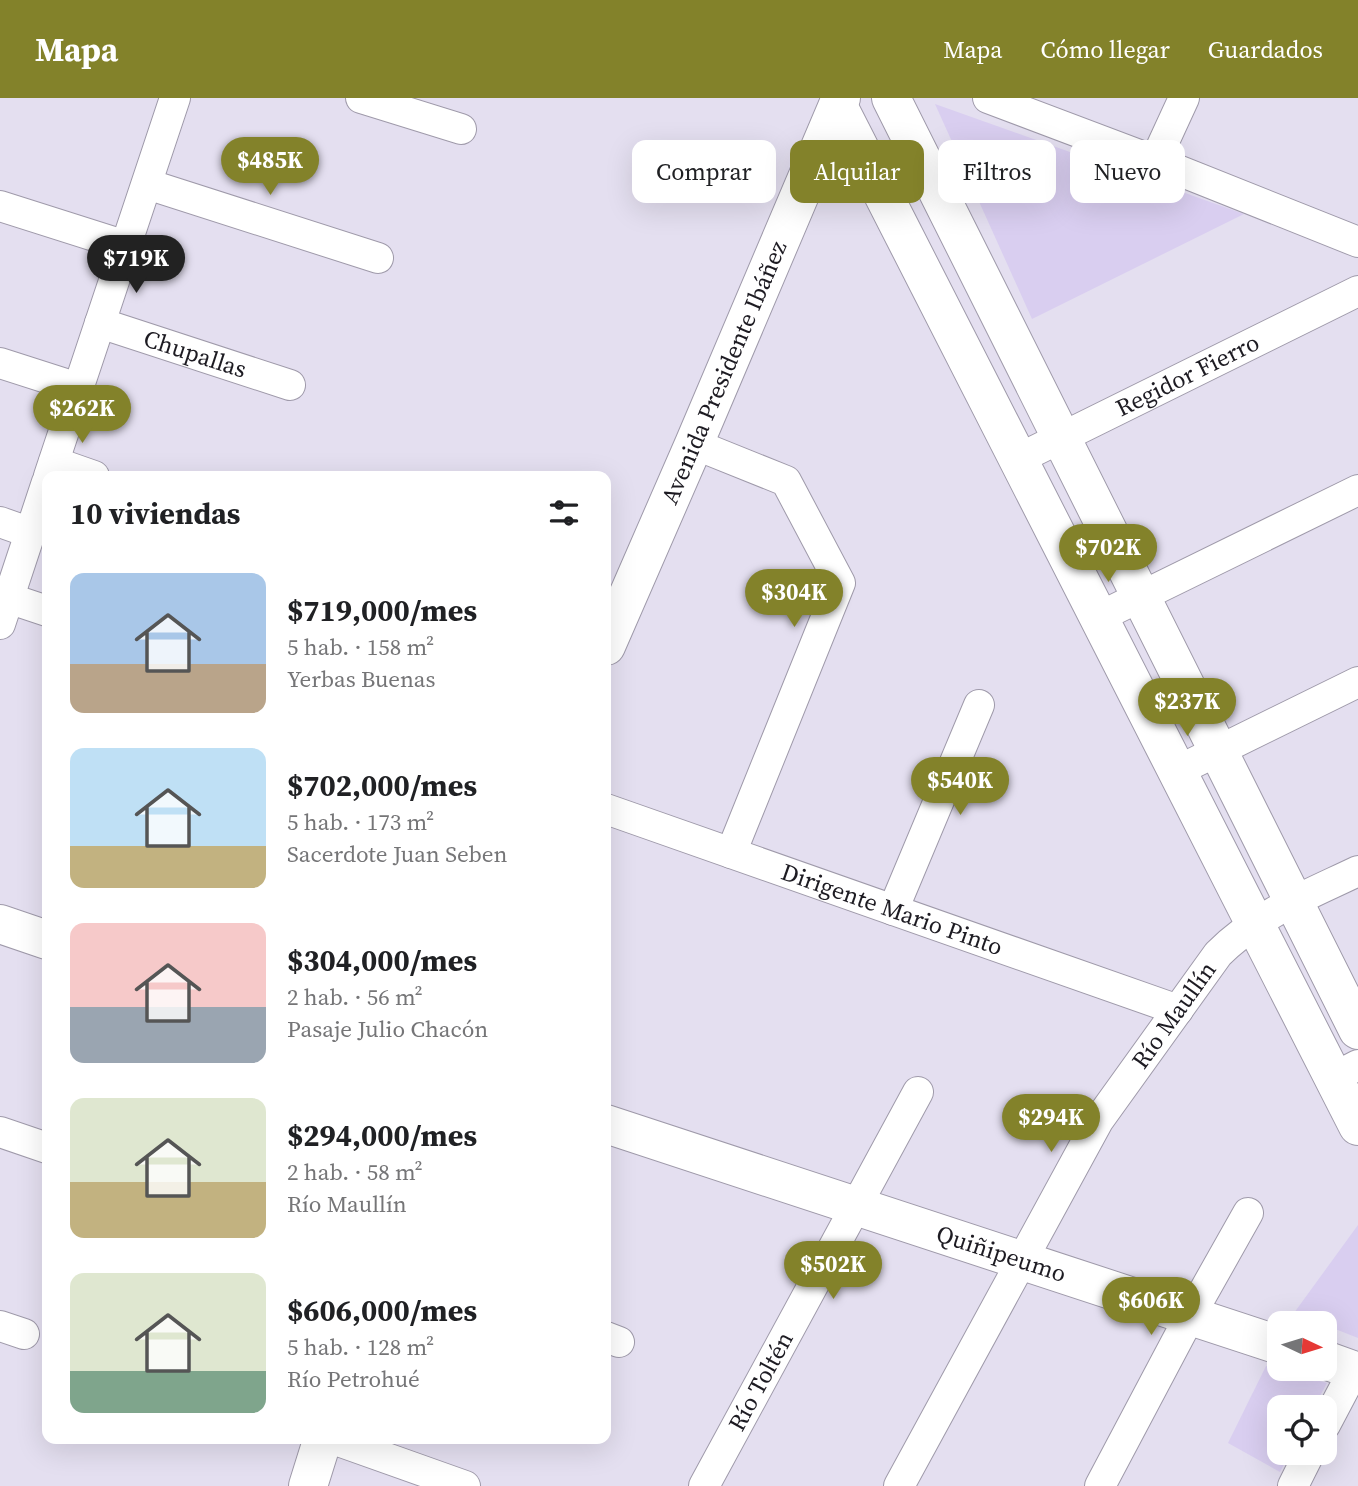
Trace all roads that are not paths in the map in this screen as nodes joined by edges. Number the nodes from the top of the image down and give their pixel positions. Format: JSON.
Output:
{"nodes":[{"id":1,"x":175,"y":98,"type":"edge"},
{"id":2,"x":361,"y":98,"type":"edge"},
{"id":3,"x":891,"y":98,"type":"edge"},
{"id":4,"x":988,"y":98,"type":"edge"},
{"id":5,"x":1184,"y":98,"type":"edge"},
{"id":6,"x":840,"y":102,"type":"edge"},
{"id":7,"x":461,"y":129,"type":"dead end"},
{"id":8,"x":1099,"y":140,"type":"edge"},
{"id":9,"x":1164,"y":140,"type":"edge"},
{"id":10,"x":1185,"y":173,"type":"edge"},
{"id":11,"x":147,"y":184,"type":"junction"},
{"id":12,"x":0,"y":206,"type":"edge"},
{"id":13,"x":1358,"y":242,"type":"edge"},
{"id":14,"x":126,"y":246,"type":"junction"},
{"id":15,"x":378,"y":258,"type":"dead end"},
{"id":16,"x":1358,"y":291,"type":"edge"},
{"id":17,"x":100,"y":323,"type":"junction"},
{"id":18,"x":0,"y":363,"type":"edge"},
{"id":19,"x":290,"y":385,"type":"dead end"},
{"id":20,"x":78,"y":388,"type":"junction"},
{"id":21,"x":1061,"y":437,"type":"junction"},
{"id":22,"x":694,"y":444,"type":"junction"},
{"id":23,"x":1018,"y":459,"type":"junction"},
{"id":24,"x":51,"y":471,"type":"edge"},
{"id":25,"x":1358,"y":490,"type":"edge"},
{"id":26,"x":42,"y":498,"type":"edge"},
{"id":27,"x":0,"y":522,"type":"edge"},
{"id":28,"x":31,"y":533,"type":"junction"},
{"id":29,"x":1141,"y":597,"type":"junction"},
{"id":30,"x":4,"y":611,"type":"edge"},
{"id":31,"x":42,"y":611,"type":"edge"},
{"id":32,"x":1099,"y":617,"type":"junction"},
{"id":33,"x":611,"y":635,"type":"edge"},
{"id":34,"x":1358,"y":682,"type":"edge"},
{"id":35,"x":979,"y":705,"type":"dead end"},
{"id":36,"x":1219,"y":751,"type":"junction"},
{"id":37,"x":1177,"y":771,"type":"junction"},
{"id":38,"x":611,"y":811,"type":"edge"},
{"id":39,"x":731,"y":853,"type":"junction"},
{"id":40,"x":1358,"y":871,"type":"edge"},
{"id":41,"x":1294,"y":902,"type":"junction"},
{"id":42,"x":893,"y":910,"type":"junction"},
{"id":43,"x":1254,"y":923,"type":"junction"},
{"id":44,"x":0,"y":924,"type":"edge"},
{"id":45,"x":42,"y":938,"type":"edge"},
{"id":46,"x":1178,"y":1010,"type":"junction"},
{"id":47,"x":1358,"y":1030,"type":"edge"},
{"id":48,"x":1346,"y":1072,"type":"edge"},
{"id":49,"x":918,"y":1092,"type":"dead end"},
{"id":50,"x":611,"y":1126,"type":"edge"},
{"id":51,"x":1358,"y":1126,"type":"edge"},
{"id":52,"x":0,"y":1132,"type":"edge"},
{"id":53,"x":42,"y":1146,"type":"edge"},
{"id":54,"x":855,"y":1206,"type":"junction"},
{"id":55,"x":1248,"y":1213,"type":"dead end"},
{"id":56,"x":1021,"y":1261,"type":"junction"},
{"id":57,"x":1190,"y":1316,"type":"junction"},
{"id":58,"x":1267,"y":1341,"type":"edge"},
{"id":59,"x":1346,"y":1367,"type":"edge"},
{"id":60,"x":1336,"y":1395,"type":"edge"},
{"id":61,"x":321,"y":1444,"type":"edge"},
{"id":62,"x":347,"y":1444,"type":"edge"},
{"id":63,"x":1304,"y":1465,"type":"edge"},
{"id":64,"x":307,"y":1486,"type":"edge"},
{"id":65,"x":465,"y":1486,"type":"edge"},
{"id":66,"x":704,"y":1486,"type":"edge"},
{"id":67,"x":899,"y":1486,"type":"edge"},
{"id":68,"x":1100,"y":1486,"type":"edge"},
{"id":69,"x":1293,"y":1486,"type":"edge"}],
"edges":[{"from":1,"to":11,"type":"street"},
{"from":2,"to":7,"type":"street"},
{"from":3,"to":21,"type":"street"},
{"from":4,"to":8,"type":"street"},
{"from":5,"to":9,"type":"street"},
{"from":6,"to":22,"type":"street","name":"Avenida Presidente Ibáñez"},
{"from":6,"to":23,"type":"street"},
{"from":10,"to":13,"type":"street"},
{"from":11,"to":14,"type":"street"},
{"from":11,"to":15,"type":"street"},
{"from":12,"to":14,"type":"street"},
{"from":14,"to":17,"type":"street"},
{"from":16,"to":21,"type":"street","name":"Regidor Fierro"},
{"from":17,"to":19,"type":"street","name":"Chupallas"},
{"from":17,"to":20,"type":"street"},
{"from":18,"to":20,"type":"street"},
{"from":20,"to":24,"type":"street"},
{"from":21,"to":23,"type":"street","name":"Regidor Fierro"},
{"from":21,"to":29,"type":"street"},
{"from":22,"to":33,"type":"street","name":"Avenida Presidente Ibáñez"},
{"from":22,"to":39,"type":"street"},
{"from":23,"to":32,"type":"street"},
{"from":25,"to":29,"type":"street"},
{"from":26,"to":28,"type":"street"},
{"from":27,"to":28,"type":"street"},
{"from":28,"to":30,"type":"street"},
{"from":29,"to":32,"type":"street"},
{"from":29,"to":36,"type":"street"},
{"from":30,"to":31,"type":"street"},
{"from":32,"to":37,"type":"street"},
{"from":34,"to":36,"type":"street"},
{"from":35,"to":42,"type":"street"},
{"from":36,"to":37,"type":"street"},
{"from":36,"to":41,"type":"street"},
{"from":37,"to":43,"type":"street"},
{"from":38,"to":39,"type":"street","name":"Dirigente Mario Pinto"},
{"from":39,"to":42,"type":"street","name":"Dirigente Mario Pinto"},
{"from":40,"to":41,"type":"street","name":"Río Maullín"},
{"from":41,"to":43,"type":"street","name":"Río Maullín"},
{"from":41,"to":47,"type":"street"},
{"from":42,"to":46,"type":"street","name":"Dirigente Mario Pinto"},
{"from":43,"to":46,"type":"street","name":"Río Maullín"},
{"from":43,"to":48,"type":"street"},
{"from":44,"to":45,"type":"street"},
{"from":46,"to":56,"type":"street","name":"Río Maullín"},
{"from":48,"to":51,"type":"street"},
{"from":49,"to":54,"type":"street","name":"Río Toltén"},
{"from":50,"to":54,"type":"street","name":"Quiñipeumo"},
{"from":52,"to":53,"type":"street"},
{"from":54,"to":56,"type":"street","name":"Quiñipeumo"},
{"from":54,"to":66,"type":"street","name":"Río Toltén"},
{"from":55,"to":57,"type":"street"},
{"from":56,"to":57,"type":"street","name":"Quiñipeumo"},
{"from":56,"to":67,"type":"street","name":"Río Maullín"},
{"from":57,"to":58,"type":"street","name":"Quiñipeumo"},
{"from":57,"to":68,"type":"street"},
{"from":59,"to":60,"type":"street"},
{"from":61,"to":64,"type":"street"},
{"from":62,"to":65,"type":"street"},
{"from":63,"to":69,"type":"street"}]}
